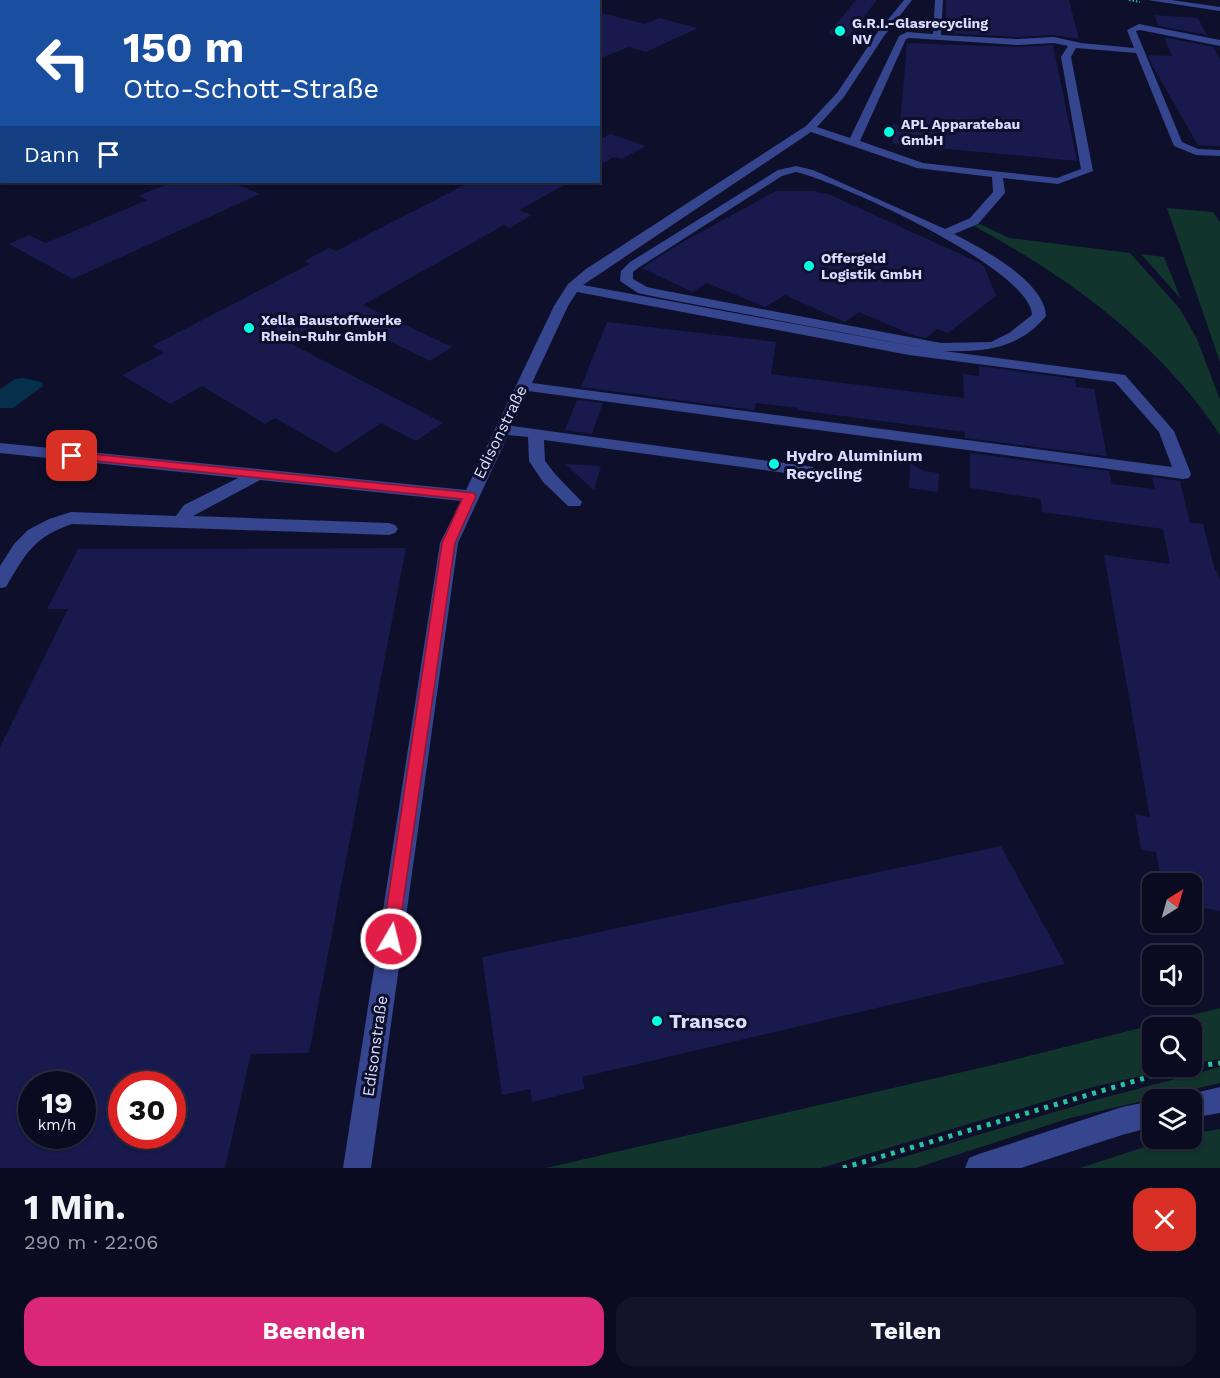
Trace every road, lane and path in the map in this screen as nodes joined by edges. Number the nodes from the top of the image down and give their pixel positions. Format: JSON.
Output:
{"nodes":[{"id":1,"x":908,"y":0,"type":"edge"},
{"id":2,"x":939,"y":0,"type":"edge"},
{"id":3,"x":1152,"y":0,"type":"edge"},
{"id":4,"x":1220,"y":9,"type":"edge"},
{"id":5,"x":937,"y":36,"type":"junction"},
{"id":6,"x":1220,"y":43,"type":"edge"},
{"id":7,"x":1074,"y":45,"type":"junction"},
{"id":8,"x":1139,"y":51,"type":"junction"},
{"id":9,"x":810,"y":128,"type":"junction"},
{"id":10,"x":854,"y":142,"type":"junction"},
{"id":11,"x":1220,"y":153,"type":"edge"},
{"id":12,"x":997,"y":174,"type":"junction"},
{"id":13,"x":943,"y":234,"type":"junction"},
{"id":14,"x":573,"y":287,"type":"junction"},
{"id":15,"x":522,"y":386,"type":"junction"},
{"id":16,"x":502,"y":429,"type":"junction"},
{"id":17,"x":536,"y":433,"type":"junction"},
{"id":18,"x":0,"y":448,"type":"edge"},
{"id":19,"x":807,"y":471,"type":"dead end"},
{"id":20,"x":258,"y":474,"type":"junction"},
{"id":21,"x":470,"y":496,"type":"junction"},
{"id":22,"x":574,"y":502,"type":"dead end"},
{"id":23,"x":180,"y":522,"type":"junction"},
{"id":24,"x":389,"y":529,"type":"dead end"},
{"id":25,"x":0,"y":582,"type":"edge"},
{"id":26,"x":1220,"y":1063,"type":"edge"},
{"id":27,"x":1220,"y":1100,"type":"edge"},
{"id":28,"x":1202,"y":1103,"type":"edge"},
{"id":29,"x":1142,"y":1116,"type":"edge"},
{"id":30,"x":357,"y":1168,"type":"edge"},
{"id":31,"x":843,"y":1168,"type":"edge"},
{"id":32,"x":979,"y":1168,"type":"edge"}],
"edges":[{"from":1,"to":9,"type":"street","name":"Edisonstraße"},
{"from":2,"to":5,"type":"street"},
{"from":3,"to":4,"type":"street"},
{"from":5,"to":7,"type":"street"},
{"from":5,"to":10,"type":"street"},
{"from":6,"to":8,"type":"street"},
{"from":7,"to":8,"type":"street"},
{"from":7,"to":12,"type":"street"},
{"from":8,"to":11,"type":"street"},
{"from":9,"to":10,"type":"street"},
{"from":9,"to":14,"type":"street","name":"Edisonstraße"},
{"from":10,"to":12,"type":"street"},
{"from":12,"to":13,"type":"street"},
{"from":13,"to":13,"type":"street"},
{"from":14,"to":15,"type":"street","name":"Edisonstraße"},
{"from":14,"to":15,"type":"street"},
{"from":15,"to":16,"type":"street","name":"Edisonstraße"},
{"from":16,"to":17,"type":"street"},
{"from":16,"to":21,"type":"street","name":"Edisonstraße"},
{"from":17,"to":19,"type":"street"},
{"from":17,"to":22,"type":"street"},
{"from":18,"to":20,"type":"street"},
{"from":20,"to":21,"type":"street"},
{"from":20,"to":23,"type":"street"},
{"from":21,"to":30,"type":"street","name":"Edisonstraße"},
{"from":23,"to":24,"type":"street"},
{"from":23,"to":25,"type":"street"},
{"from":26,"to":31,"type":"path"},
{"from":27,"to":28,"type":"street"},
{"from":29,"to":32,"type":"street"}]}
